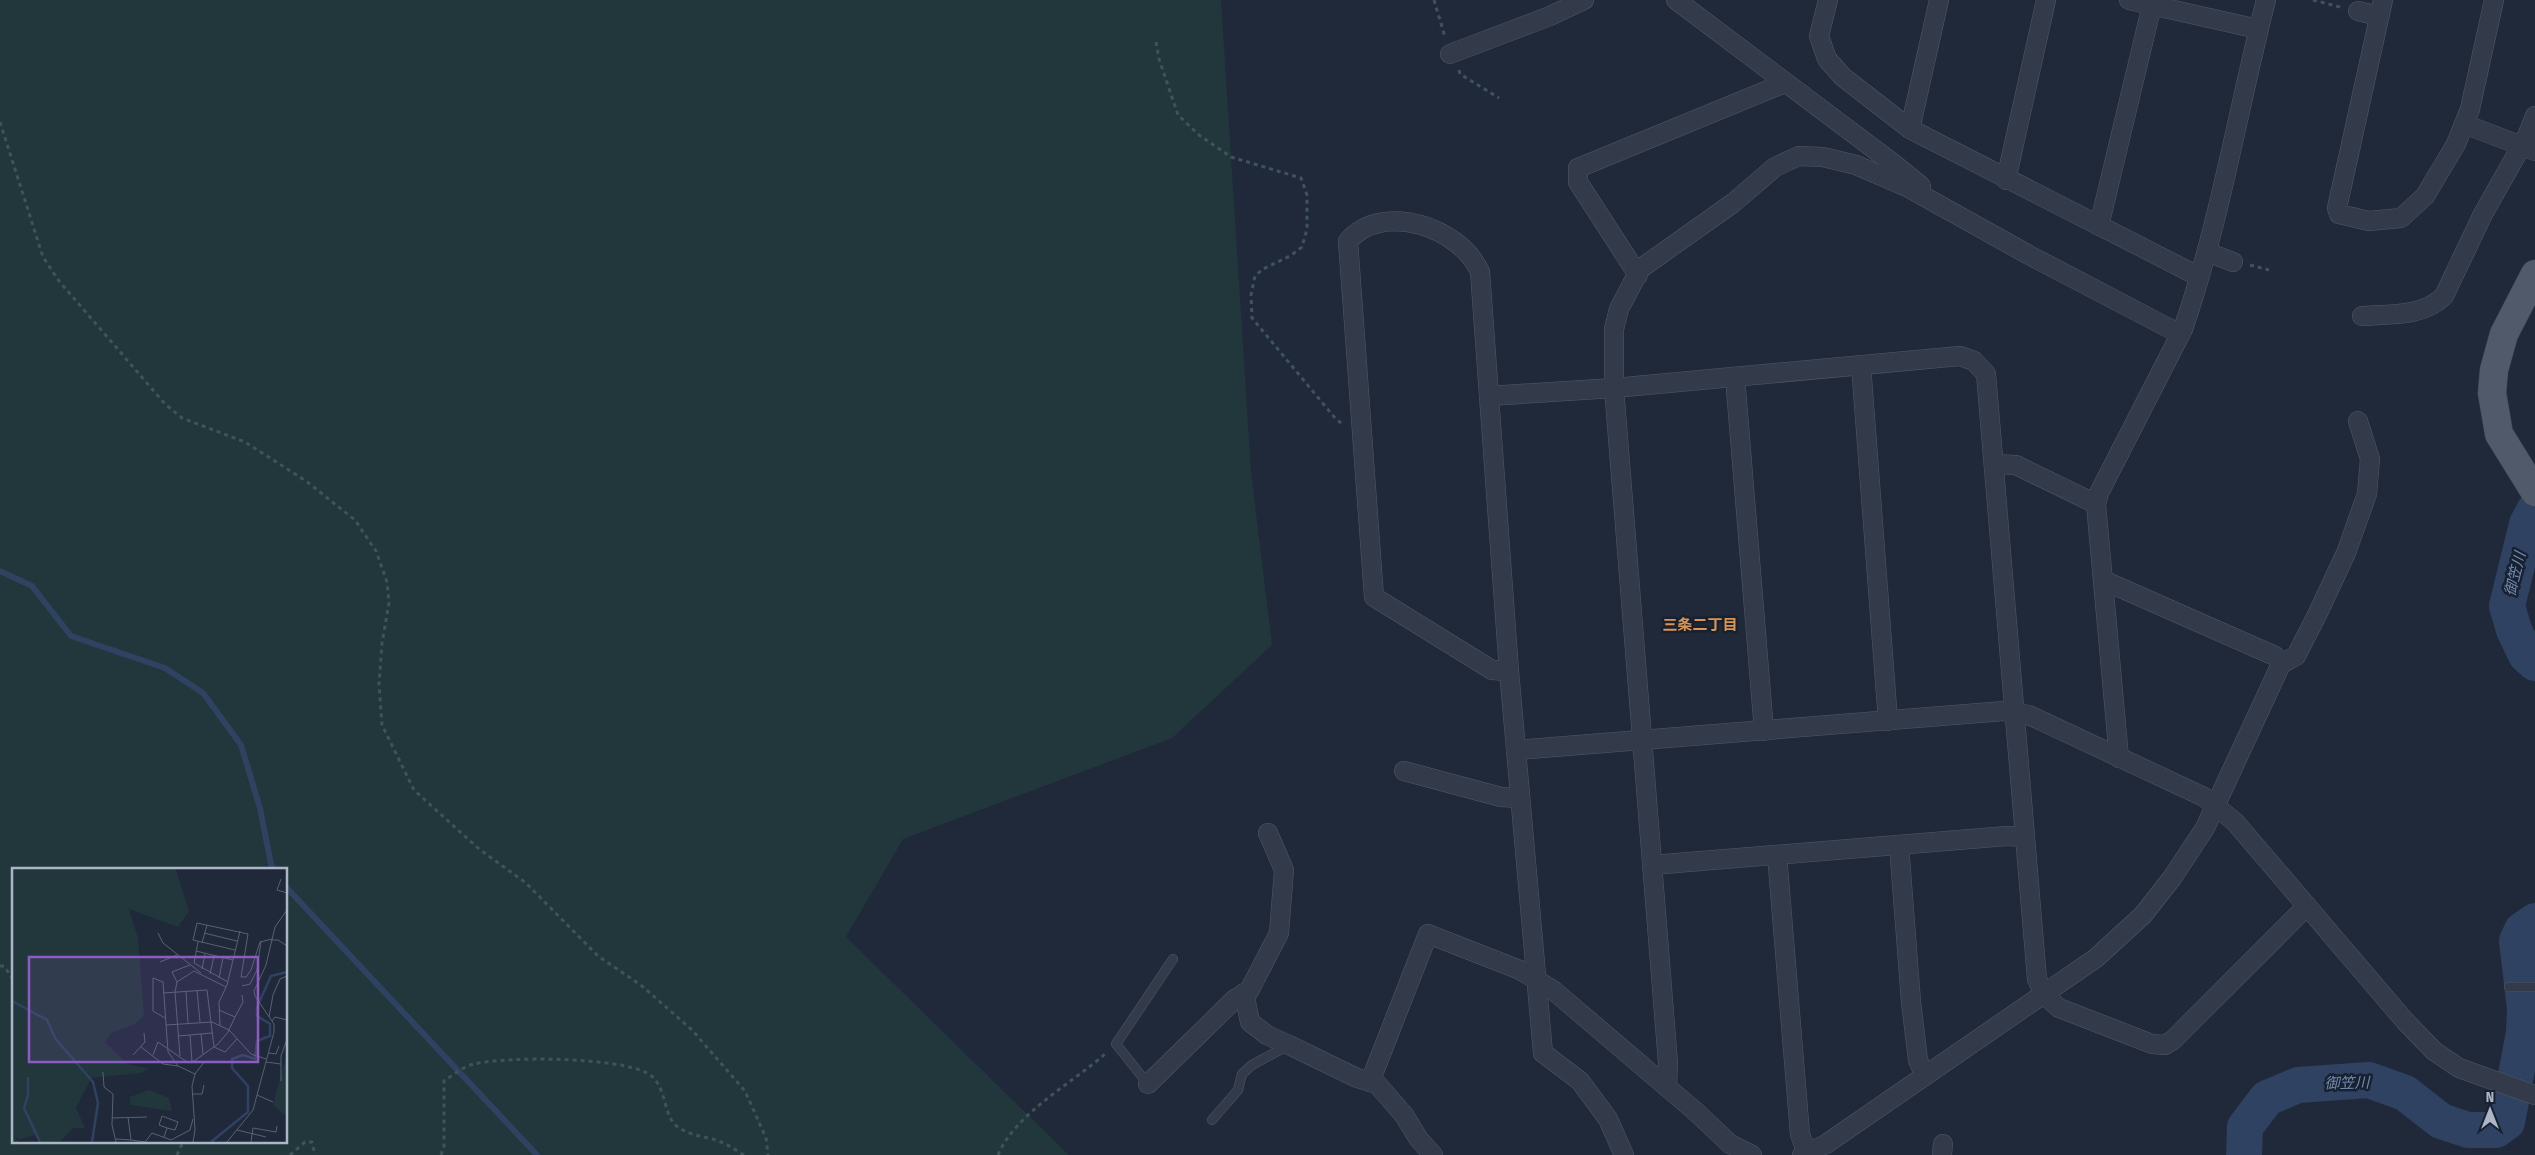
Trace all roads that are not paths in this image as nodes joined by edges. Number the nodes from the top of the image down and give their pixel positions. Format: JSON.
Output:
{"nodes":[{"id":1,"x":1584,"y":0,"type":"edge"},
{"id":2,"x":1676,"y":0,"type":"edge"},
{"id":3,"x":1828,"y":0,"type":"edge"},
{"id":4,"x":1939,"y":0,"type":"edge"},
{"id":5,"x":2046,"y":0,"type":"edge"},
{"id":6,"x":2128,"y":0,"type":"edge"},
{"id":7,"x":2266,"y":0,"type":"edge"},
{"id":8,"x":2494,"y":0,"type":"edge"},
{"id":9,"x":2152,"y":6,"type":"junction"},
{"id":10,"x":2381,"y":8,"type":"edge"},
{"id":11,"x":2358,"y":11,"type":"road end"},
{"id":12,"x":2258,"y":29,"type":"junction"},
{"id":13,"x":1450,"y":54,"type":"dead end"},
{"id":14,"x":1785,"y":83,"type":"junction"},
{"id":15,"x":2535,"y":116,"type":"edge"},
{"id":16,"x":2464,"y":124,"type":"junction"},
{"id":17,"x":1910,"y":129,"type":"junction"},
{"id":18,"x":2528,"y":149,"type":"edge"},
{"id":19,"x":2006,"y":180,"type":"junction"},
{"id":20,"x":1940,"y":204,"type":"junction"},
{"id":21,"x":2099,"y":226,"type":"junction"},
{"id":22,"x":2207,"y":252,"type":"junction"},
{"id":23,"x":2233,"y":262,"type":"dead end"},
{"id":24,"x":2535,"y":274,"type":"edge"},
{"id":25,"x":1638,"y":275,"type":"junction"},
{"id":26,"x":2198,"y":276,"type":"junction"},
{"id":27,"x":2362,"y":316,"type":"dead end"},
{"id":28,"x":2180,"y":334,"type":"junction"},
{"id":29,"x":1861,"y":365,"type":"junction"},
{"id":30,"x":1735,"y":377,"type":"junction"},
{"id":31,"x":1614,"y":388,"type":"junction"},
{"id":32,"x":1489,"y":396,"type":"junction"},
{"id":33,"x":2358,"y":420,"type":"dead end"},
{"id":34,"x":1994,"y":464,"type":"junction"},
{"id":35,"x":2533,"y":490,"type":"edge"},
{"id":36,"x":2096,"y":504,"type":"junction"},
{"id":37,"x":2105,"y":581,"type":"junction"},
{"id":38,"x":2281,"y":664,"type":"junction"},
{"id":39,"x":1509,"y":670,"type":"junction"},
{"id":40,"x":2014,"y":712,"type":"junction"},
{"id":41,"x":1888,"y":721,"type":"junction"},
{"id":42,"x":1764,"y":731,"type":"junction"},
{"id":43,"x":1642,"y":740,"type":"junction"},
{"id":44,"x":1516,"y":750,"type":"junction"},
{"id":45,"x":2119,"y":758,"type":"junction"},
{"id":46,"x":1404,"y":771,"type":"dead end"},
{"id":47,"x":1520,"y":798,"type":"junction"},
{"id":48,"x":2216,"y":806,"type":"junction"},
{"id":49,"x":1268,"y":832,"type":"dead end"},
{"id":50,"x":2025,"y":837,"type":"junction"},
{"id":51,"x":1899,"y":845,"type":"junction"},
{"id":52,"x":1777,"y":855,"type":"junction"},
{"id":53,"x":1652,"y":865,"type":"junction"},
{"id":54,"x":2307,"y":906,"type":"junction"},
{"id":55,"x":1173,"y":959,"type":"dead end"},
{"id":56,"x":1536,"y":980,"type":"junction"},
{"id":57,"x":2508,"y":987,"type":"dead end"},
{"id":58,"x":2535,"y":987,"type":"edge"},
{"id":59,"x":1244,"y":994,"type":"junction"},
{"id":60,"x":2044,"y":994,"type":"junction"},
{"id":61,"x":1289,"y":1046,"type":"junction"},
{"id":62,"x":1925,"y":1076,"type":"junction"},
{"id":63,"x":1370,"y":1082,"type":"junction"},
{"id":64,"x":1148,"y":1084,"type":"joint"},
{"id":65,"x":1667,"y":1087,"type":"junction"},
{"id":66,"x":2535,"y":1095,"type":"edge"},
{"id":67,"x":1212,"y":1120,"type":"dead end"},
{"id":68,"x":1804,"y":1154,"type":"edge"},
{"id":69,"x":1433,"y":1155,"type":"edge"},
{"id":70,"x":1624,"y":1155,"type":"edge"},
{"id":71,"x":1752,"y":1155,"type":"edge"}],
"edges":[{"from":1,"to":13,"type":"street"},
{"from":2,"to":14,"type":"street"},
{"from":3,"to":17,"type":"street"},
{"from":4,"to":17,"type":"street"},
{"from":5,"to":19,"type":"street"},
{"from":6,"to":9,"type":"street"},
{"from":7,"to":12,"type":"street"},
{"from":8,"to":16,"type":"street"},
{"from":9,"to":12,"type":"street"},
{"from":9,"to":21,"type":"street"},
{"from":10,"to":11,"type":"street"},
{"from":10,"to":16,"type":"street"},
{"from":12,"to":22,"type":"street"},
{"from":14,"to":20,"type":"street"},
{"from":14,"to":25,"type":"street"},
{"from":15,"to":18,"type":"street"},
{"from":16,"to":18,"type":"street"},
{"from":17,"to":19,"type":"street"},
{"from":18,"to":27,"type":"street"},
{"from":19,"to":21,"type":"street"},
{"from":20,"to":25,"type":"street"},
{"from":20,"to":28,"type":"street"},
{"from":21,"to":26,"type":"street"},
{"from":22,"to":23,"type":"street"},
{"from":22,"to":26,"type":"street"},
{"from":24,"to":35,"type":"main road"},
{"from":25,"to":31,"type":"street"},
{"from":26,"to":28,"type":"street"},
{"from":28,"to":36,"type":"street"},
{"from":29,"to":30,"type":"street"},
{"from":29,"to":34,"type":"street"},
{"from":29,"to":41,"type":"street"},
{"from":30,"to":31,"type":"street"},
{"from":30,"to":42,"type":"street"},
{"from":31,"to":32,"type":"street"},
{"from":31,"to":43,"type":"street"},
{"from":32,"to":39,"type":"street"},
{"from":32,"to":39,"type":"street"},
{"from":33,"to":38,"type":"street"},
{"from":34,"to":36,"type":"street"},
{"from":34,"to":40,"type":"street"},
{"from":36,"to":37,"type":"street"},
{"from":37,"to":38,"type":"street"},
{"from":37,"to":45,"type":"street"},
{"from":38,"to":48,"type":"street"},
{"from":39,"to":44,"type":"street"},
{"from":40,"to":41,"type":"street"},
{"from":40,"to":45,"type":"street"},
{"from":40,"to":50,"type":"street"},
{"from":41,"to":42,"type":"street"},
{"from":42,"to":43,"type":"street"},
{"from":43,"to":44,"type":"street"},
{"from":43,"to":53,"type":"street"},
{"from":44,"to":47,"type":"street"},
{"from":45,"to":48,"type":"street"},
{"from":46,"to":47,"type":"street"},
{"from":47,"to":56,"type":"street"},
{"from":48,"to":54,"type":"street"},
{"from":48,"to":60,"type":"street"},
{"from":49,"to":59,"type":"street"},
{"from":50,"to":51,"type":"street"},
{"from":50,"to":60,"type":"street"},
{"from":51,"to":52,"type":"street"},
{"from":51,"to":62,"type":"street"},
{"from":52,"to":53,"type":"street"},
{"from":52,"to":68,"type":"street"},
{"from":53,"to":65,"type":"street"},
{"from":54,"to":60,"type":"street"},
{"from":54,"to":66,"type":"street"},
{"from":55,"to":64,"type":"lane"},
{"from":56,"to":63,"type":"street"},
{"from":56,"to":65,"type":"street"},
{"from":56,"to":70,"type":"street"},
{"from":57,"to":58,"type":"lane"},
{"from":59,"to":61,"type":"street"},
{"from":59,"to":64,"type":"street"},
{"from":60,"to":62,"type":"street"},
{"from":61,"to":63,"type":"street"},
{"from":61,"to":67,"type":"lane"},
{"from":62,"to":68,"type":"street"},
{"from":63,"to":69,"type":"street"},
{"from":65,"to":71,"type":"street"}]}
